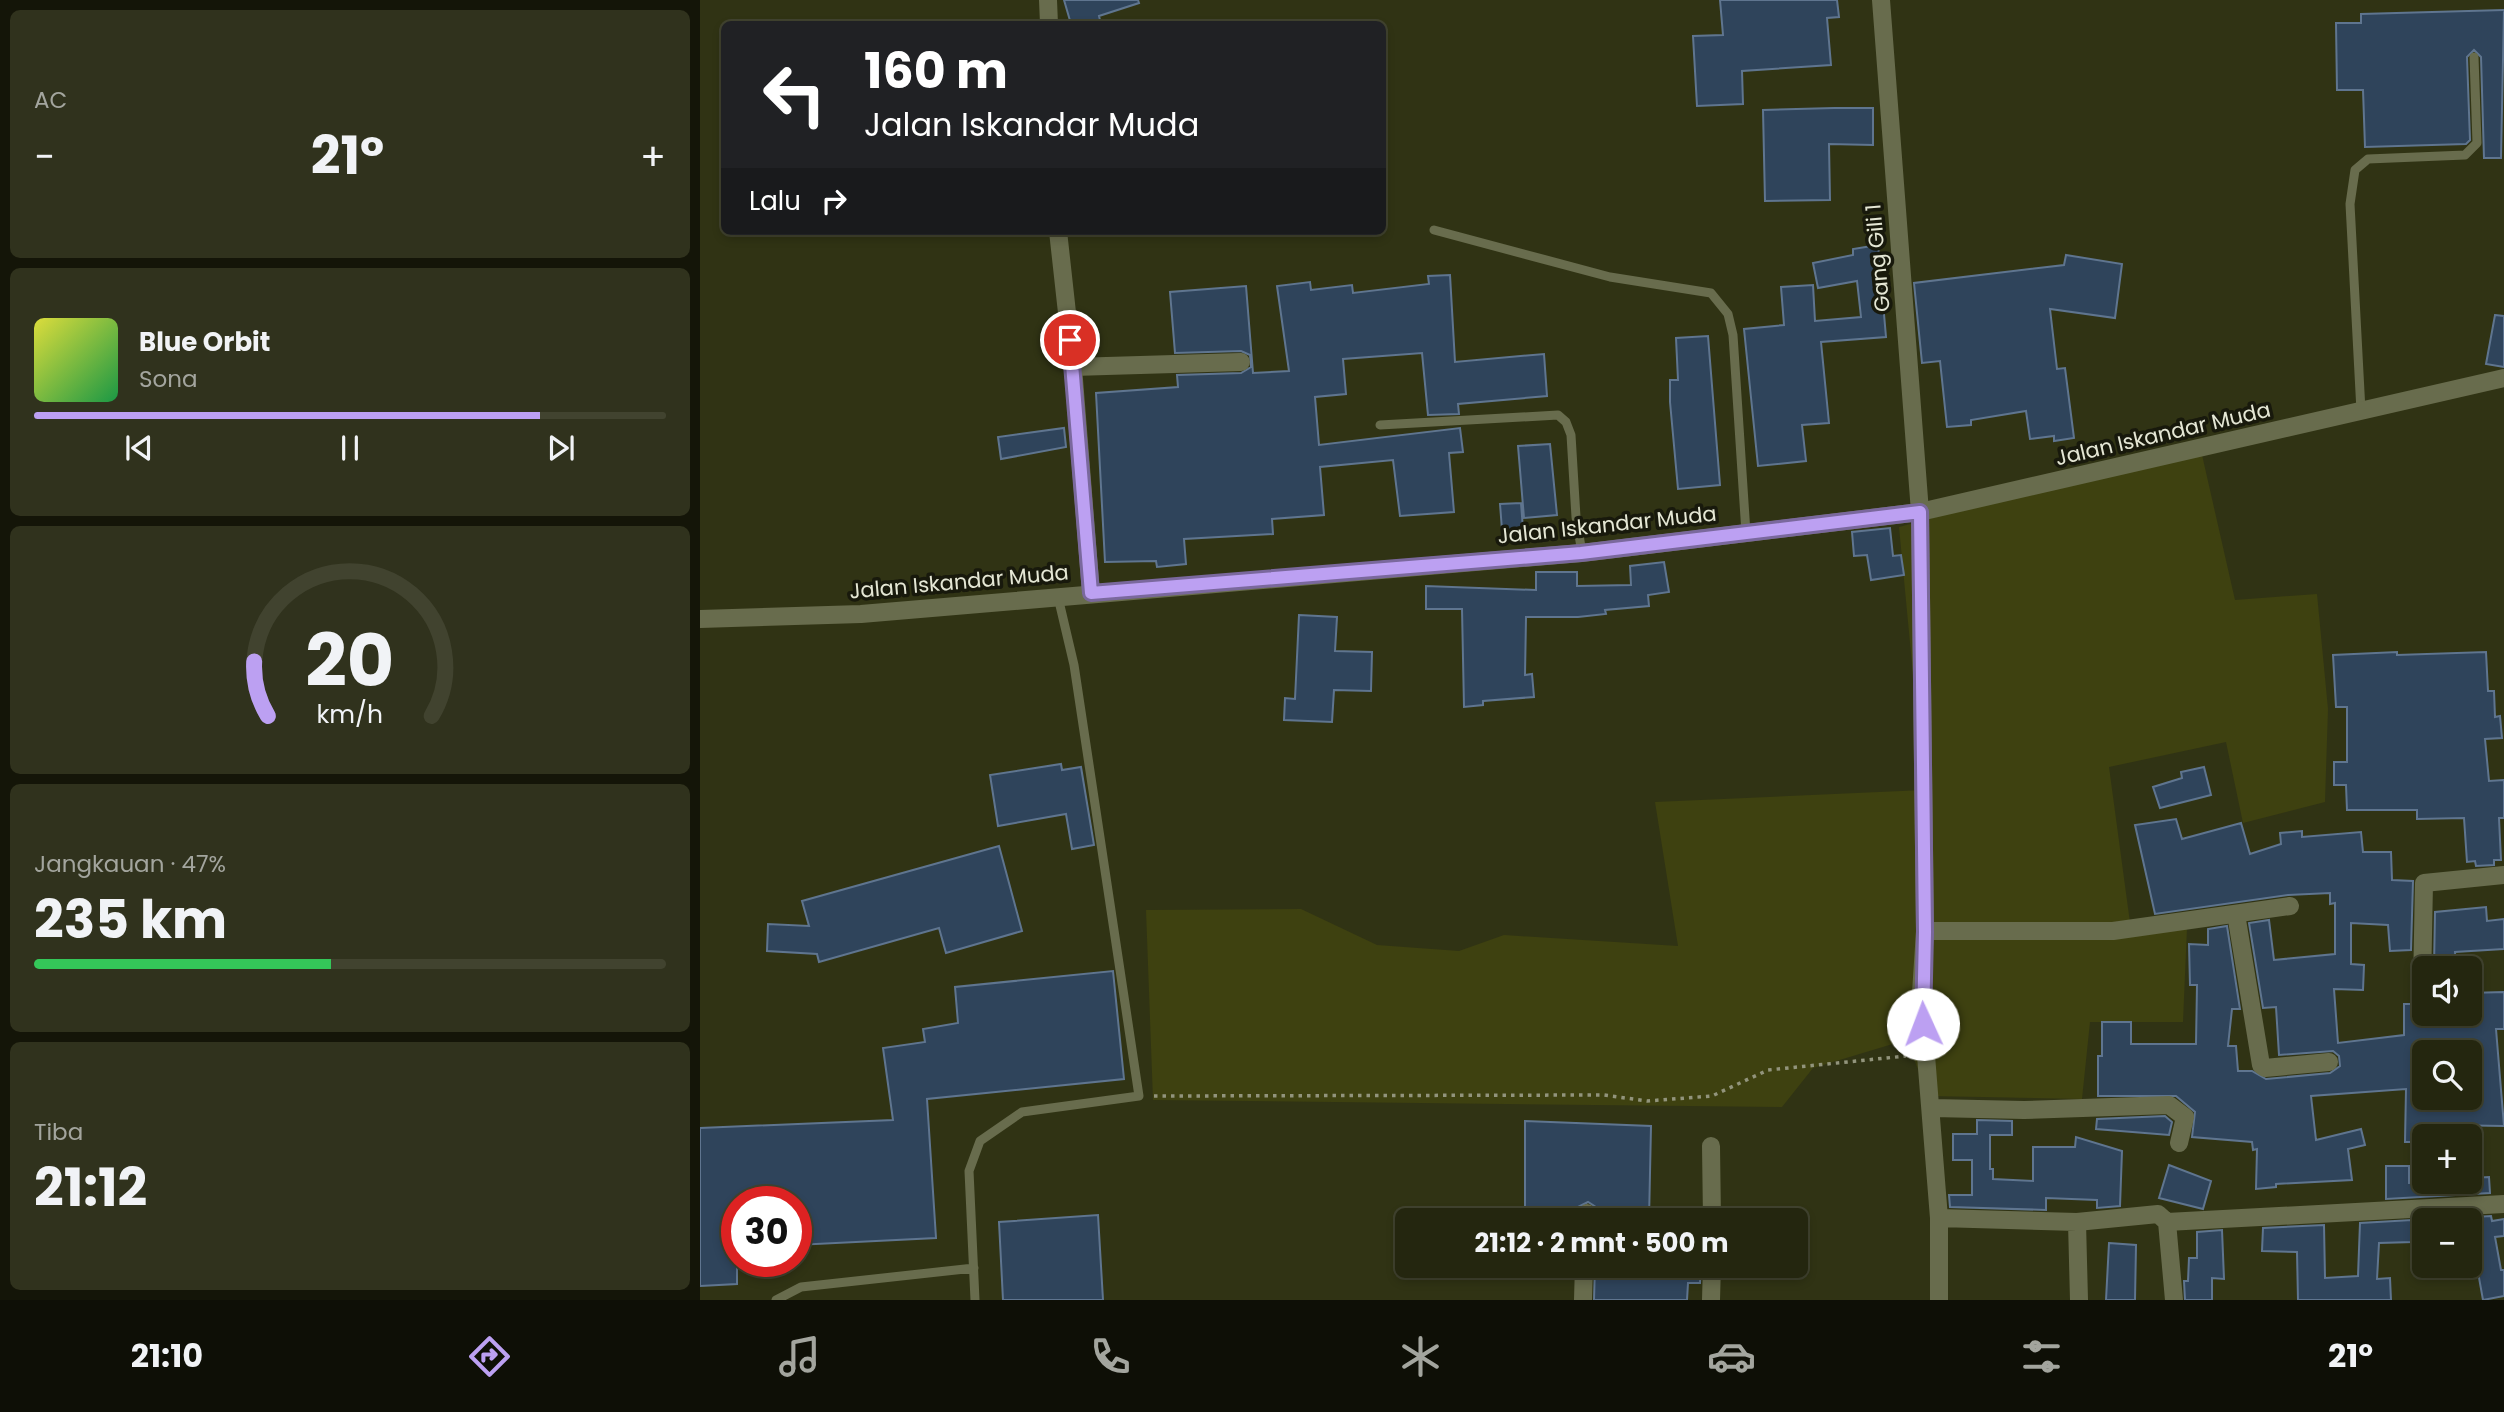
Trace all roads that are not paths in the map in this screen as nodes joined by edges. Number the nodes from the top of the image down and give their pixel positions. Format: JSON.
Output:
{"nodes":[{"id":1,"x":1048,"y":0,"type":"edge"},
{"id":2,"x":1881,"y":0,"type":"edge"},
{"id":3,"x":1049,"y":21,"type":"edge"},
{"id":4,"x":2474,"y":57,"type":"dead end"},
{"id":5,"x":1434,"y":230,"type":"dead end"},
{"id":6,"x":1058,"y":235,"type":"edge"},
{"id":7,"x":1241,"y":362,"type":"dead end"},
{"id":8,"x":1073,"y":367,"type":"junction"},
{"id":9,"x":2504,"y":378,"type":"edge"},
{"id":10,"x":2361,"y":413,"type":"junction"},
{"id":11,"x":1380,"y":425,"type":"dead end"},
{"id":12,"x":1920,"y":512,"type":"junction"},
{"id":13,"x":1746,"y":533,"type":"junction"},
{"id":14,"x":1581,"y":553,"type":"junction"},
{"id":15,"x":1091,"y":593,"type":"junction"},
{"id":16,"x":1058,"y":597,"type":"junction"},
{"id":17,"x":700,"y":619,"type":"edge"},
{"id":18,"x":2504,"y":875,"type":"edge"},
{"id":19,"x":2290,"y":906,"type":"dead end"},
{"id":20,"x":2236,"y":914,"type":"junction"},
{"id":21,"x":1925,"y":932,"type":"junction"},
{"id":22,"x":2423,"y":956,"type":"edge"},
{"id":23,"x":2329,"y":1062,"type":"dead end"},
{"id":24,"x":1933,"y":1108,"type":"junction"},
{"id":25,"x":2179,"y":1143,"type":"dead end"},
{"id":26,"x":1711,"y":1146,"type":"dead end"},
{"id":27,"x":2504,"y":1204,"type":"edge"},
{"id":28,"x":1712,"y":1208,"type":"edge"},
{"id":29,"x":1939,"y":1219,"type":"junction"},
{"id":30,"x":2077,"y":1222,"type":"junction"},
{"id":31,"x":2167,"y":1222,"type":"junction"},
{"id":32,"x":974,"y":1268,"type":"junction"},
{"id":33,"x":1584,"y":1278,"type":"edge"},
{"id":34,"x":1712,"y":1278,"type":"edge"},
{"id":35,"x":775,"y":1300,"type":"edge"},
{"id":36,"x":975,"y":1300,"type":"edge"},
{"id":37,"x":1583,"y":1300,"type":"edge"},
{"id":38,"x":1712,"y":1300,"type":"edge"},
{"id":39,"x":1939,"y":1300,"type":"edge"},
{"id":40,"x":2079,"y":1300,"type":"edge"},
{"id":41,"x":2174,"y":1300,"type":"edge"}],
"edges":[{"from":1,"to":3,"type":"street"},
{"from":2,"to":12,"type":"street","name":"Gang Gili 1"},
{"from":4,"to":10,"type":"lane"},
{"from":5,"to":13,"type":"lane"},
{"from":6,"to":8,"type":"street"},
{"from":7,"to":8,"type":"street"},
{"from":8,"to":15,"type":"street"},
{"from":9,"to":10,"type":"street","name":"Jalan Iskandar Muda"},
{"from":10,"to":12,"type":"street","name":"Jalan Iskandar Muda"},
{"from":11,"to":14,"type":"lane"},
{"from":12,"to":13,"type":"street","name":"Jalan Iskandar Muda"},
{"from":12,"to":21,"type":"street","name":"Gang Gili 1"},
{"from":13,"to":14,"type":"street","name":"Jalan Iskandar Muda"},
{"from":14,"to":15,"type":"street","name":"Jalan Iskandar Muda"},
{"from":15,"to":16,"type":"street","name":"Jalan Iskandar Muda"},
{"from":16,"to":17,"type":"street","name":"Jalan Iskandar Muda"},
{"from":16,"to":32,"type":"lane"},
{"from":18,"to":22,"type":"street"},
{"from":19,"to":20,"type":"street"},
{"from":20,"to":21,"type":"street"},
{"from":20,"to":23,"type":"street"},
{"from":21,"to":24,"type":"street","name":"Gang Gili 1"},
{"from":24,"to":25,"type":"street"},
{"from":24,"to":29,"type":"street","name":"Gang Gili 1"},
{"from":26,"to":28,"type":"street"},
{"from":27,"to":31,"type":"street"},
{"from":29,"to":30,"type":"street"},
{"from":29,"to":39,"type":"street","name":"Gang Gili 1"},
{"from":30,"to":31,"type":"street"},
{"from":30,"to":40,"type":"street"},
{"from":31,"to":41,"type":"street"},
{"from":32,"to":35,"type":"lane"},
{"from":32,"to":36,"type":"lane"},
{"from":33,"to":37,"type":"street"},
{"from":34,"to":38,"type":"street"}]}
